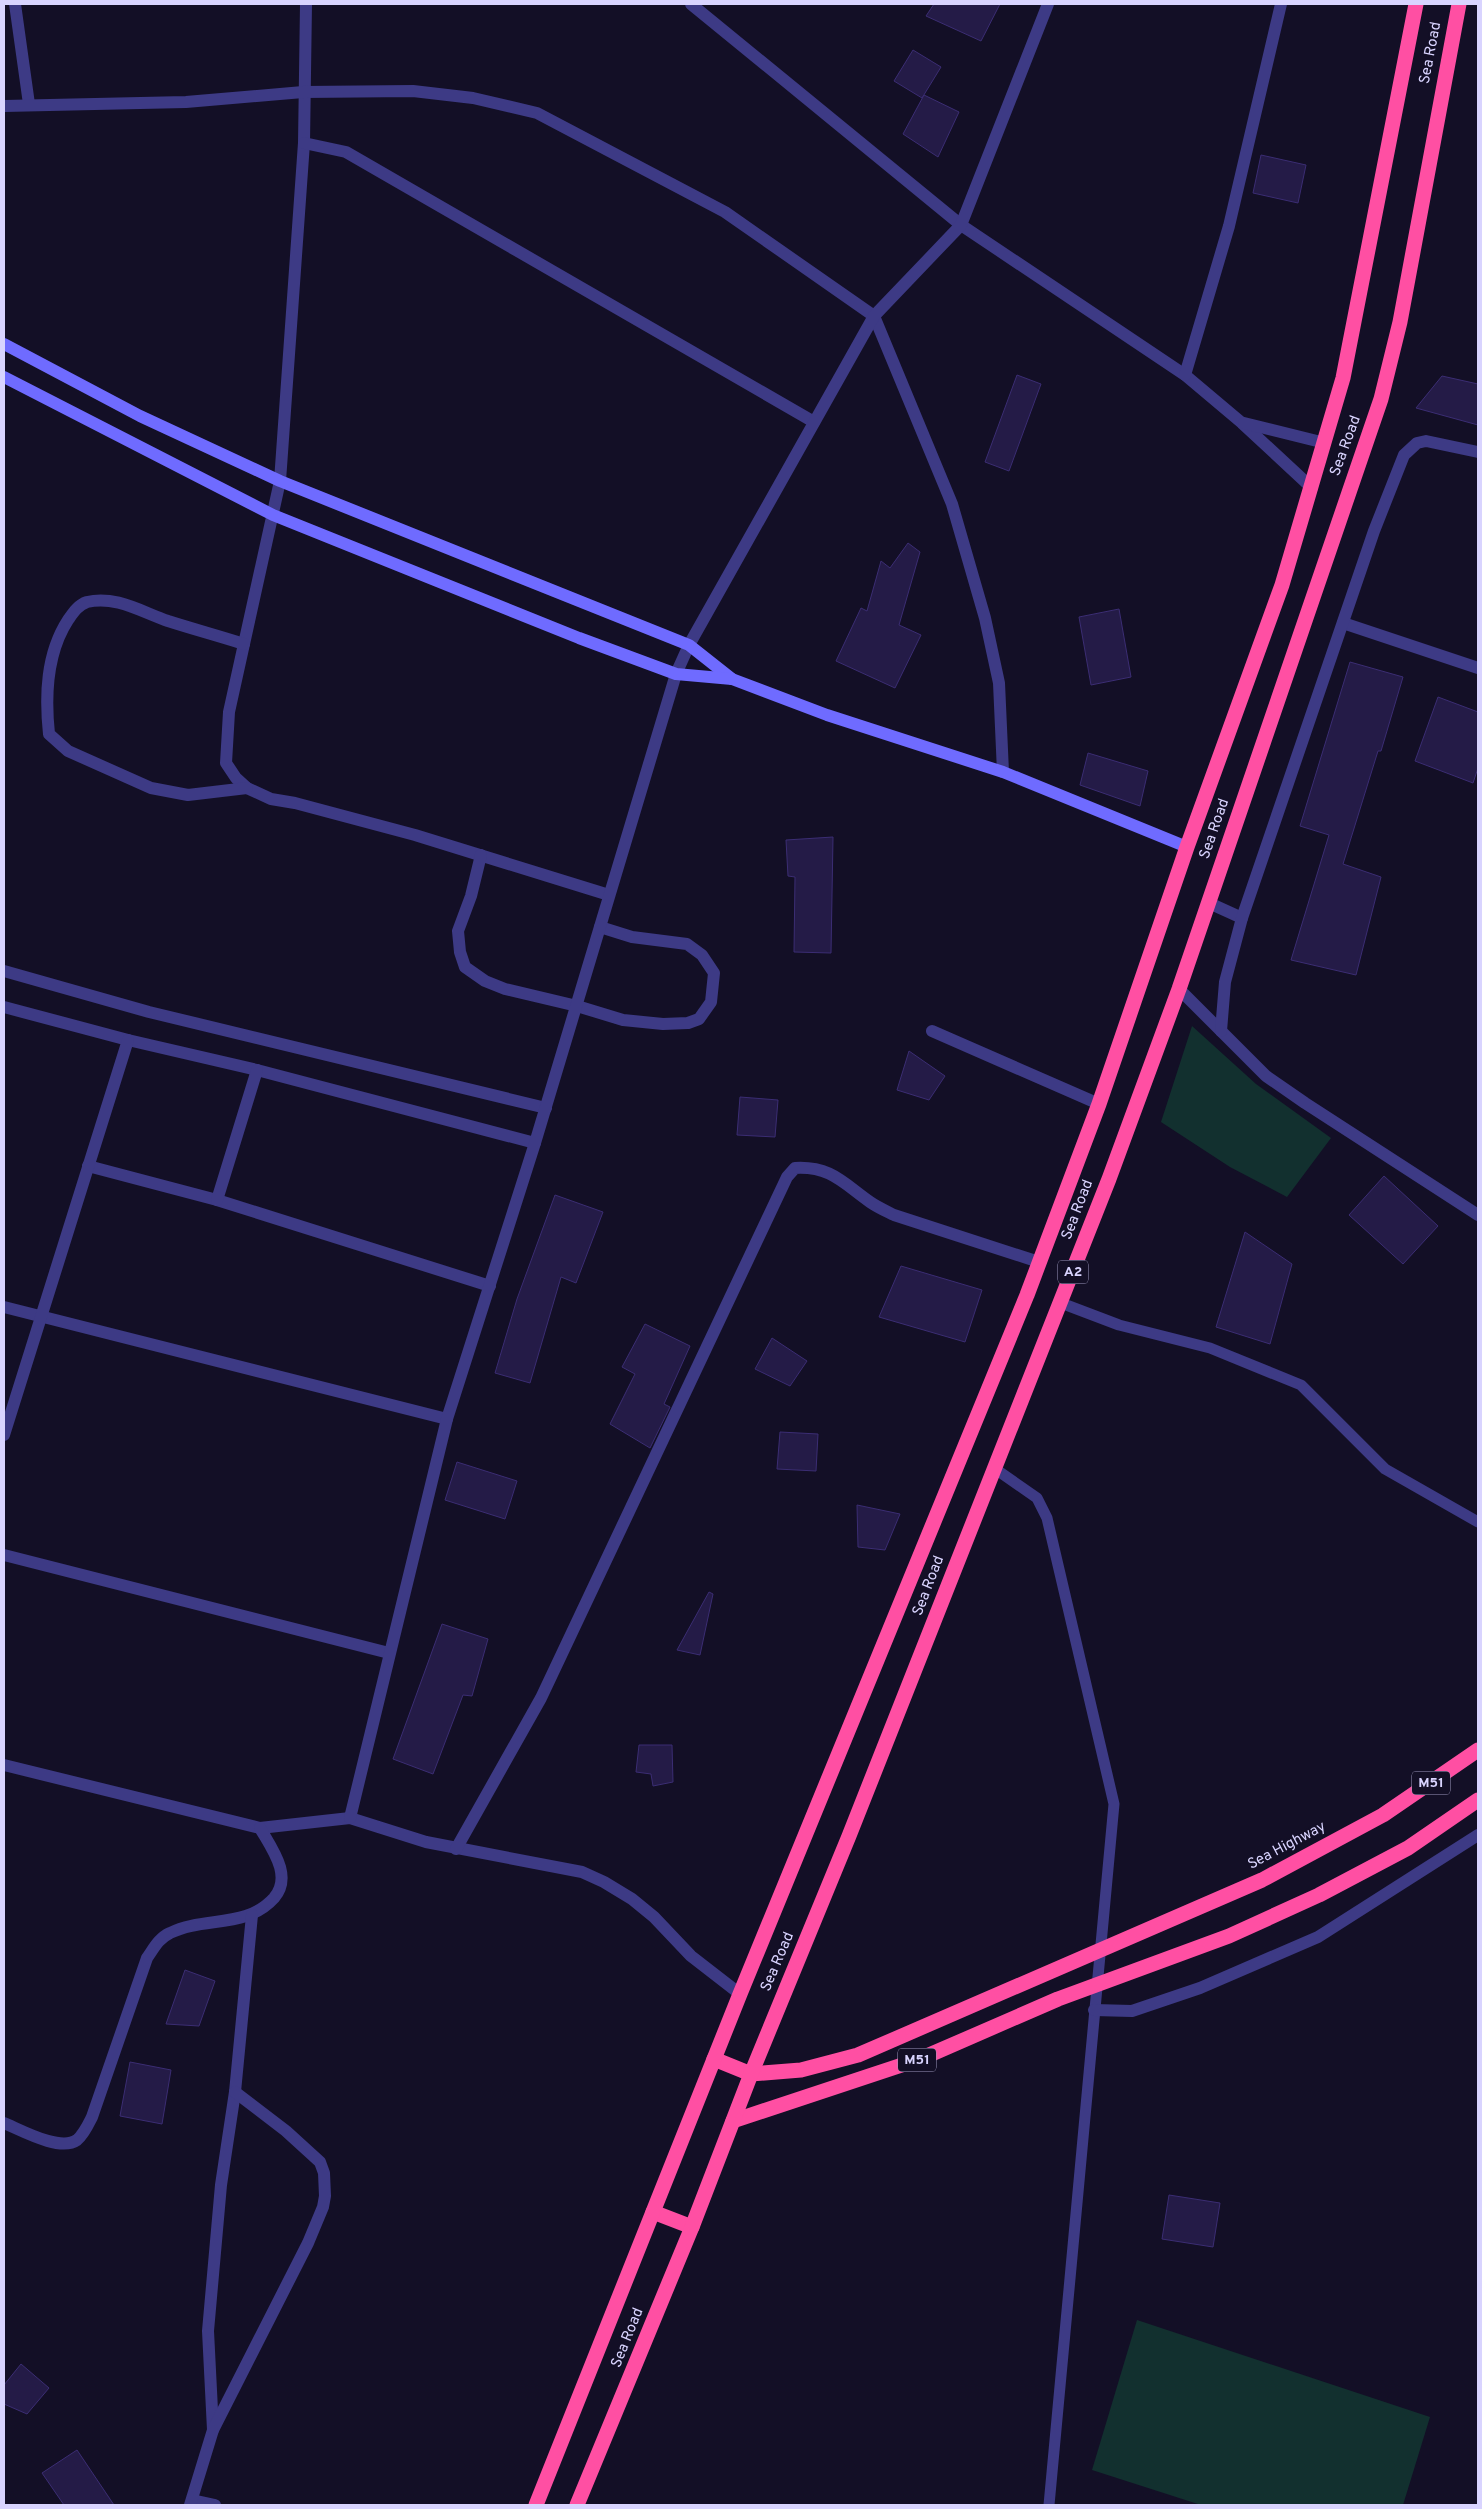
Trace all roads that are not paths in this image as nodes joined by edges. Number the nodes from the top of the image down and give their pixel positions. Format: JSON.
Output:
{"nodes":[{"id":1,"x":15,"y":4,"type":"edge"},
{"id":2,"x":306,"y":4,"type":"edge"},
{"id":3,"x":691,"y":4,"type":"edge"},
{"id":4,"x":1048,"y":4,"type":"edge"},
{"id":5,"x":1281,"y":4,"type":"edge"},
{"id":6,"x":1416,"y":4,"type":"edge"},
{"id":7,"x":1459,"y":4,"type":"edge"},
{"id":8,"x":303,"y":92,"type":"junction"},
{"id":9,"x":29,"y":104,"type":"junction"},
{"id":10,"x":4,"y":106,"type":"edge"},
{"id":11,"x":304,"y":143,"type":"junction"},
{"id":12,"x":961,"y":225,"type":"junction"},
{"id":13,"x":874,"y":316,"type":"junction"},
{"id":14,"x":4,"y":344,"type":"edge"},
{"id":15,"x":1185,"y":375,"type":"junction"},
{"id":16,"x":4,"y":377,"type":"edge"},
{"id":17,"x":814,"y":422,"type":"junction"},
{"id":18,"x":1242,"y":423,"type":"junction"},
{"id":19,"x":1325,"y":443,"type":"junction"},
{"id":20,"x":1478,"y":452,"type":"edge"},
{"id":21,"x":280,"y":481,"type":"junction"},
{"id":22,"x":1312,"y":488,"type":"junction"},
{"id":23,"x":273,"y":515,"type":"junction"},
{"id":24,"x":1343,"y":623,"type":"junction"},
{"id":25,"x":244,"y":644,"type":"junction"},
{"id":26,"x":689,"y":645,"type":"junction"},
{"id":27,"x":1478,"y":668,"type":"edge"},
{"id":28,"x":676,"y":674,"type":"junction"},
{"id":29,"x":732,"y":679,"type":"junction"},
{"id":30,"x":1003,"y":772,"type":"junction"},
{"id":31,"x":247,"y":788,"type":"junction"},
{"id":32,"x":1186,"y":847,"type":"junction"},
{"id":33,"x":481,"y":855,"type":"junction"},
{"id":34,"x":609,"y":895,"type":"junction"},
{"id":35,"x":1209,"y":903,"type":"junction"},
{"id":36,"x":1242,"y":918,"type":"junction"},
{"id":37,"x":600,"y":927,"type":"junction"},
{"id":38,"x":4,"y":971,"type":"edge"},
{"id":39,"x":1179,"y":989,"type":"junction"},
{"id":40,"x":576,"y":1006,"type":"junction"},
{"id":41,"x":4,"y":1007,"type":"edge"},
{"id":42,"x":932,"y":1031,"type":"dead end"},
{"id":43,"x":1221,"y":1031,"type":"junction"},
{"id":44,"x":128,"y":1040,"type":"junction"},
{"id":45,"x":257,"y":1070,"type":"junction"},
{"id":46,"x":1099,"y":1104,"type":"junction"},
{"id":47,"x":546,"y":1108,"type":"junction"},
{"id":48,"x":535,"y":1143,"type":"junction"},
{"id":49,"x":88,"y":1166,"type":"junction"},
{"id":50,"x":217,"y":1200,"type":"junction"},
{"id":51,"x":1478,"y":1215,"type":"edge"},
{"id":52,"x":1039,"y":1262,"type":"junction"},
{"id":53,"x":490,"y":1286,"type":"junction"},
{"id":54,"x":1061,"y":1303,"type":"junction"},
{"id":55,"x":4,"y":1307,"type":"edge"},
{"id":56,"x":41,"y":1316,"type":"junction"},
{"id":57,"x":447,"y":1419,"type":"junction"},
{"id":58,"x":4,"y":1435,"type":"edge"},
{"id":59,"x":994,"y":1468,"type":"junction"},
{"id":60,"x":1478,"y":1522,"type":"edge"},
{"id":61,"x":4,"y":1555,"type":"edge"},
{"id":62,"x":389,"y":1653,"type":"junction"},
{"id":63,"x":1478,"y":1750,"type":"edge"},
{"id":64,"x":4,"y":1764,"type":"edge"},
{"id":65,"x":1478,"y":1800,"type":"edge"},
{"id":66,"x":350,"y":1818,"type":"junction"},
{"id":67,"x":260,"y":1828,"type":"junction"},
{"id":68,"x":1478,"y":1835,"type":"edge"},
{"id":69,"x":456,"y":1849,"type":"junction"},
{"id":70,"x":252,"y":1916,"type":"junction"},
{"id":71,"x":1100,"y":1951,"type":"junction"},
{"id":72,"x":1096,"y":1987,"type":"junction"},
{"id":73,"x":740,"y":1994,"type":"junction"},
{"id":74,"x":1094,"y":2010,"type":"junction"},
{"id":75,"x":714,"y":2059,"type":"junction"},
{"id":76,"x":751,"y":2074,"type":"junction"},
{"id":77,"x":235,"y":2092,"type":"junction"},
{"id":78,"x":732,"y":2122,"type":"junction"},
{"id":79,"x":4,"y":2123,"type":"edge"},
{"id":80,"x":653,"y":2212,"type":"junction"},
{"id":81,"x":692,"y":2227,"type":"junction"},
{"id":82,"x":213,"y":2430,"type":"junction"},
{"id":83,"x":191,"y":2502,"type":"edge"},
{"id":84,"x":215,"y":2505,"type":"edge"},
{"id":85,"x":536,"y":2505,"type":"edge"},
{"id":86,"x":577,"y":2505,"type":"edge"},
{"id":87,"x":1049,"y":2505,"type":"edge"}],
"edges":[{"from":1,"to":9,"type":"street"},
{"from":2,"to":8,"type":"street"},
{"from":3,"to":12,"type":"street"},
{"from":4,"to":12,"type":"street"},
{"from":5,"to":15,"type":"street"},
{"from":6,"to":19,"type":"highway","name":"Sea Road","number":"A2"},
{"from":7,"to":35,"type":"highway","name":"Sea Road","number":"A2"},
{"from":8,"to":9,"type":"street"},
{"from":8,"to":11,"type":"street"},
{"from":8,"to":13,"type":"street"},
{"from":9,"to":10,"type":"street"},
{"from":11,"to":17,"type":"street"},
{"from":11,"to":21,"type":"street"},
{"from":12,"to":13,"type":"street"},
{"from":12,"to":15,"type":"street"},
{"from":13,"to":17,"type":"street"},
{"from":13,"to":30,"type":"street"},
{"from":14,"to":21,"type":"main road"},
{"from":15,"to":18,"type":"street"},
{"from":16,"to":23,"type":"main road"},
{"from":17,"to":26,"type":"street"},
{"from":18,"to":19,"type":"street"},
{"from":18,"to":22,"type":"street"},
{"from":19,"to":22,"type":"highway","name":"Sea Road","number":"A2"},
{"from":20,"to":24,"type":"street"},
{"from":21,"to":23,"type":"street"},
{"from":21,"to":26,"type":"main road"},
{"from":22,"to":32,"type":"highway","name":"Sea Road","number":"A2"},
{"from":23,"to":25,"type":"street"},
{"from":23,"to":28,"type":"main road"},
{"from":24,"to":27,"type":"street"},
{"from":24,"to":36,"type":"street"},
{"from":25,"to":31,"type":"street"},
{"from":25,"to":31,"type":"street"},
{"from":26,"to":28,"type":"street"},
{"from":26,"to":29,"type":"main road"},
{"from":28,"to":29,"type":"main road"},
{"from":28,"to":34,"type":"street"},
{"from":29,"to":30,"type":"main road"},
{"from":30,"to":32,"type":"main road"},
{"from":31,"to":33,"type":"street"},
{"from":32,"to":46,"type":"highway","name":"Sea Road","number":"A2"},
{"from":33,"to":34,"type":"street"},
{"from":33,"to":40,"type":"street"},
{"from":34,"to":37,"type":"street"},
{"from":35,"to":36,"type":"street"},
{"from":35,"to":39,"type":"highway","name":"Sea Road","number":"A2"},
{"from":36,"to":43,"type":"street"},
{"from":37,"to":40,"type":"street"},
{"from":37,"to":40,"type":"street"},
{"from":38,"to":47,"type":"street"},
{"from":39,"to":43,"type":"street"},
{"from":39,"to":54,"type":"highway","name":"Sea Road","number":"A2"},
{"from":40,"to":47,"type":"street"},
{"from":41,"to":44,"type":"street"},
{"from":42,"to":46,"type":"street"},
{"from":43,"to":51,"type":"street"},
{"from":44,"to":45,"type":"street"},
{"from":44,"to":49,"type":"street"},
{"from":45,"to":48,"type":"street"},
{"from":45,"to":50,"type":"street"},
{"from":46,"to":52,"type":"highway","name":"Sea Road","number":"A2"},
{"from":47,"to":48,"type":"street"},
{"from":48,"to":53,"type":"street"},
{"from":49,"to":50,"type":"street"},
{"from":49,"to":56,"type":"street"},
{"from":50,"to":53,"type":"street"},
{"from":52,"to":69,"type":"street"},
{"from":52,"to":73,"type":"highway","name":"Sea Road","number":"A2"},
{"from":53,"to":57,"type":"street"},
{"from":54,"to":59,"type":"highway","name":"Sea Road","number":"A2"},
{"from":54,"to":60,"type":"lane"},
{"from":55,"to":56,"type":"street"},
{"from":56,"to":57,"type":"street"},
{"from":56,"to":58,"type":"street"},
{"from":57,"to":62,"type":"street"},
{"from":59,"to":71,"type":"lane"},
{"from":59,"to":76,"type":"highway","name":"Sea Road","number":"A2"},
{"from":61,"to":62,"type":"street"},
{"from":62,"to":66,"type":"street"},
{"from":63,"to":71,"type":"highway","name":"Sea Highway","number":"M51"},
{"from":64,"to":67,"type":"street"},
{"from":65,"to":72,"type":"highway","number":"M51"},
{"from":66,"to":67,"type":"street"},
{"from":66,"to":69,"type":"street"},
{"from":67,"to":70,"type":"street"},
{"from":68,"to":74,"type":"street"},
{"from":69,"to":73,"type":"street"},
{"from":70,"to":77,"type":"street"},
{"from":70,"to":79,"type":"street"},
{"from":71,"to":72,"type":"lane"},
{"from":71,"to":76,"type":"highway","name":"Sea Highway"},
{"from":72,"to":74,"type":"lane"},
{"from":72,"to":78,"type":"highway","number":"M51"},
{"from":73,"to":75,"type":"highway","name":"Sea Road","number":"A2"},
{"from":74,"to":87,"type":"lane"},
{"from":75,"to":76,"type":"highway"},
{"from":75,"to":80,"type":"highway","name":"Sea Road","number":"A2"},
{"from":76,"to":78,"type":"highway","name":"Sea Road","number":"A2"},
{"from":77,"to":82,"type":"street"},
{"from":77,"to":82,"type":"street"},
{"from":78,"to":81,"type":"highway","name":"Sea Road","number":"A2"},
{"from":80,"to":81,"type":"highway"},
{"from":80,"to":85,"type":"highway","name":"Sea Road","number":"A2"},
{"from":81,"to":86,"type":"highway","name":"Sea Road","number":"A2"},
{"from":82,"to":83,"type":"street"},
{"from":83,"to":84,"type":"street"}]}
